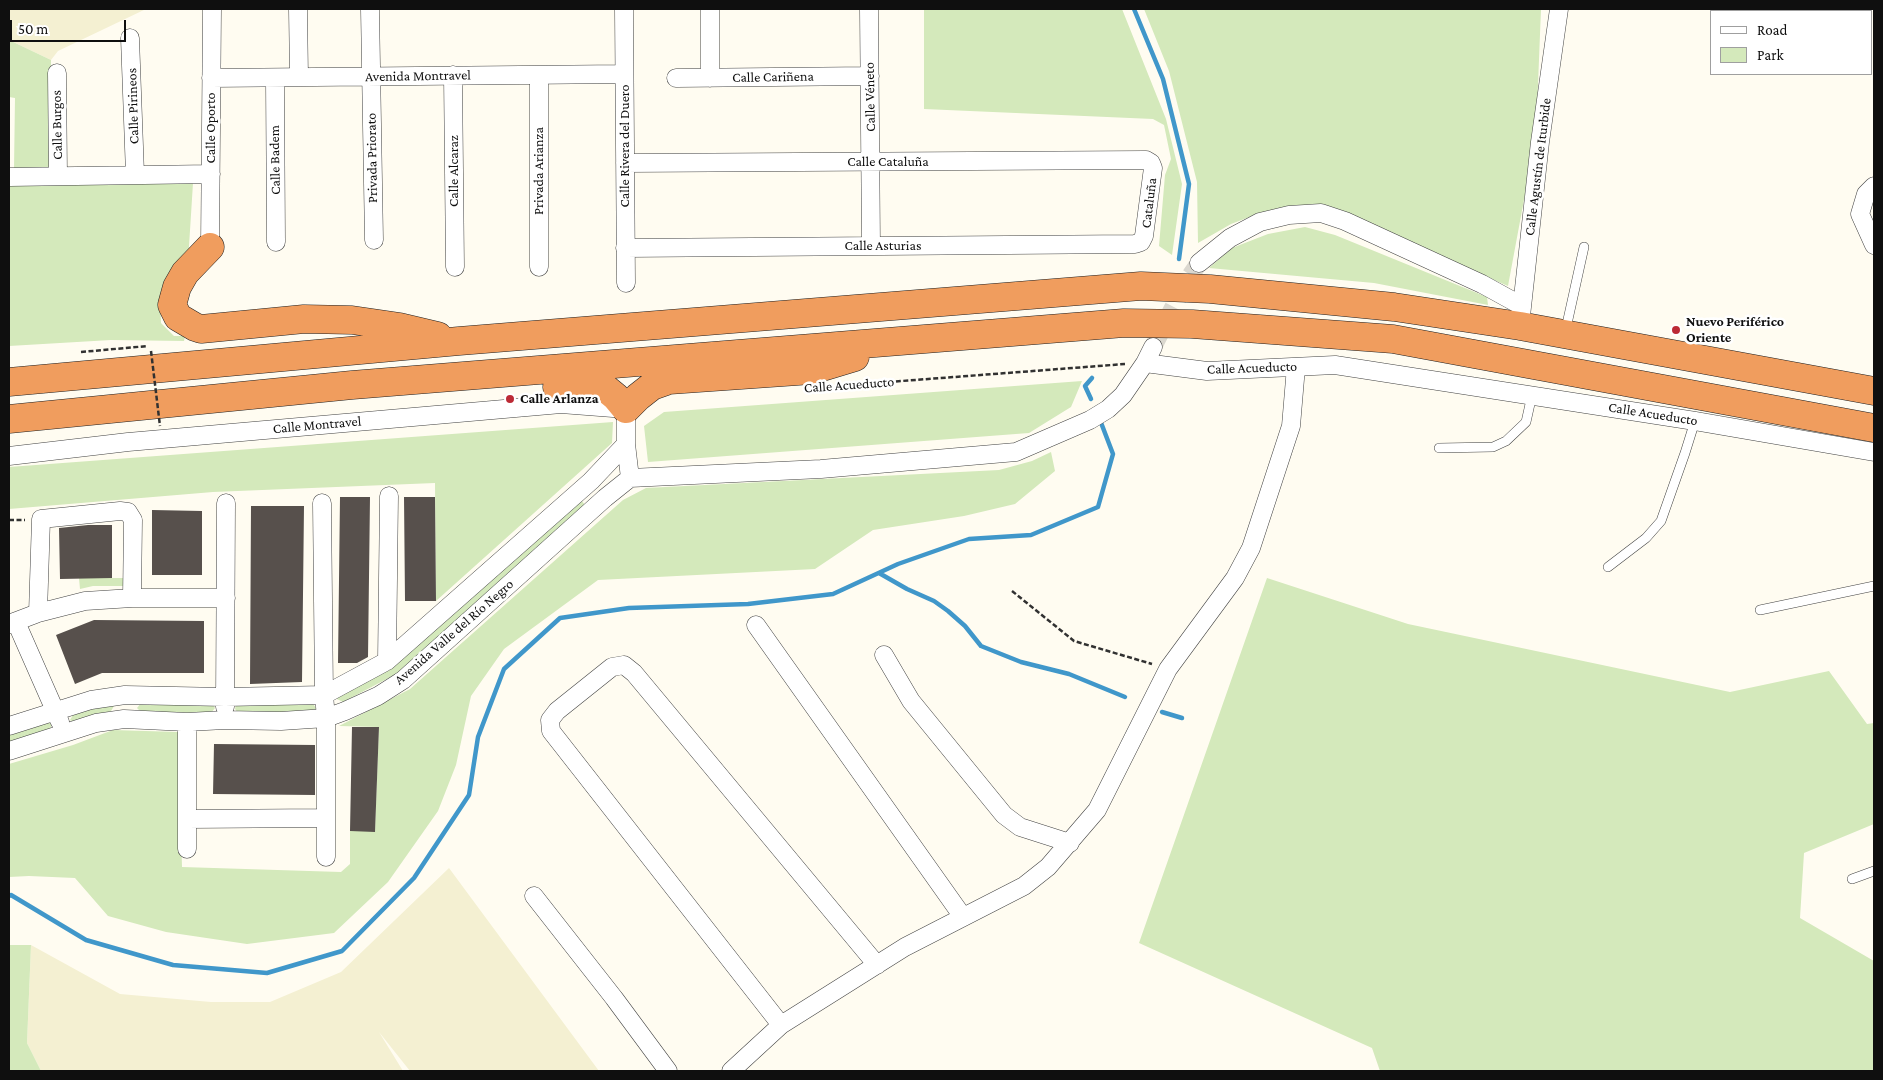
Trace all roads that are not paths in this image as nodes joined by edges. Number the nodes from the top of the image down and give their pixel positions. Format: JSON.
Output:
{"nodes":[{"id":1,"x":212,"y":9,"type":"edge"},
{"id":2,"x":298,"y":9,"type":"edge"},
{"id":3,"x":370,"y":9,"type":"edge"},
{"id":4,"x":624,"y":9,"type":"edge"},
{"id":5,"x":710,"y":9,"type":"edge"},
{"id":6,"x":869,"y":9,"type":"edge"},
{"id":7,"x":1558,"y":9,"type":"edge"},
{"id":8,"x":130,"y":38,"type":"dead end"},
{"id":9,"x":57,"y":74,"type":"dead end"},
{"id":10,"x":624,"y":74,"type":"junction"},
{"id":11,"x":539,"y":75,"type":"junction"},
{"id":12,"x":371,"y":76,"type":"junction"},
{"id":13,"x":453,"y":76,"type":"junction"},
{"id":14,"x":870,"y":76,"type":"junction"},
{"id":15,"x":299,"y":77,"type":"junction"},
{"id":16,"x":212,"y":78,"type":"junction"},
{"id":17,"x":275,"y":78,"type":"junction"},
{"id":18,"x":676,"y":78,"type":"dead end"},
{"id":19,"x":710,"y":78,"type":"junction"},
{"id":20,"x":871,"y":162,"type":"junction"},
{"id":21,"x":625,"y":163,"type":"junction"},
{"id":22,"x":1152,"y":163,"type":"joint"},
{"id":23,"x":135,"y":174,"type":"junction"},
{"id":24,"x":211,"y":174,"type":"junction"},
{"id":25,"x":58,"y":176,"type":"junction"},
{"id":26,"x":9,"y":177,"type":"edge"},
{"id":27,"x":1874,"y":186,"type":"edge"},
{"id":28,"x":374,"y":240,"type":"dead end"},
{"id":29,"x":276,"y":242,"type":"dead end"},
{"id":30,"x":1141,"y":242,"type":"joint"},
{"id":31,"x":1874,"y":245,"type":"edge"},
{"id":32,"x":871,"y":246,"type":"junction"},
{"id":33,"x":210,"y":247,"type":"joint"},
{"id":34,"x":1584,"y":247,"type":"dead end"},
{"id":35,"x":625,"y":248,"type":"junction"},
{"id":36,"x":1199,"y":264,"type":"tunnel mouth"},
{"id":37,"x":455,"y":266,"type":"dead end"},
{"id":38,"x":539,"y":267,"type":"dead end"},
{"id":39,"x":626,"y":283,"type":"dead end"},
{"id":40,"x":1521,"y":316,"type":"junction"},
{"id":41,"x":1565,"y":334,"type":"junction"},
{"id":42,"x":458,"y":341,"type":"junction"},
{"id":43,"x":904,"y":342,"type":"junction"},
{"id":44,"x":1153,"y":347,"type":"tunnel mouth"},
{"id":45,"x":1145,"y":363,"type":"junction"},
{"id":46,"x":1296,"y":367,"type":"junction"},
{"id":47,"x":9,"y":382,"type":"edge"},
{"id":48,"x":352,"y":385,"type":"junction"},
{"id":49,"x":1874,"y":391,"type":"edge"},
{"id":50,"x":1532,"y":395,"type":"junction"},
{"id":51,"x":626,"y":409,"type":"junction"},
{"id":52,"x":9,"y":419,"type":"edge"},
{"id":53,"x":1695,"y":421,"type":"junction"},
{"id":54,"x":1874,"y":428,"type":"edge"},
{"id":55,"x":626,"y":444,"type":"junction"},
{"id":56,"x":1439,"y":448,"type":"dead end"},
{"id":57,"x":1874,"y":452,"type":"edge"},
{"id":58,"x":9,"y":456,"type":"edge"},
{"id":59,"x":630,"y":478,"type":"junction"},
{"id":60,"x":591,"y":481,"type":"junction"},
{"id":61,"x":389,"y":496,"type":"dead end"},
{"id":62,"x":605,"y":498,"type":"junction"},
{"id":63,"x":226,"y":503,"type":"dead end"},
{"id":64,"x":322,"y":503,"type":"dead end"},
{"id":65,"x":1608,"y":567,"type":"dead end"},
{"id":66,"x":1874,"y":586,"type":"edge"},
{"id":67,"x":132,"y":598,"type":"junction"},
{"id":68,"x":226,"y":598,"type":"junction"},
{"id":69,"x":1760,"y":610,"type":"dead end"},
{"id":70,"x":38,"y":613,"type":"junction"},
{"id":71,"x":12,"y":623,"type":"edge"},
{"id":72,"x":756,"y":625,"type":"dead end"},
{"id":73,"x":884,"y":655,"type":"dead end"},
{"id":74,"x":386,"y":661,"type":"junction"},
{"id":75,"x":324,"y":694,"type":"junction"},
{"id":76,"x":125,"y":695,"type":"junction"},
{"id":77,"x":225,"y":697,"type":"junction"},
{"id":78,"x":55,"y":711,"type":"junction"},
{"id":79,"x":326,"y":718,"type":"junction"},
{"id":80,"x":124,"y":720,"type":"junction"},
{"id":81,"x":225,"y":720,"type":"junction"},
{"id":82,"x":187,"y":722,"type":"junction"},
{"id":83,"x":9,"y":726,"type":"edge"},
{"id":84,"x":65,"y":734,"type":"junction"},
{"id":85,"x":9,"y":751,"type":"edge"},
{"id":86,"x":325,"y":818,"type":"junction"},
{"id":87,"x":187,"y":819,"type":"junction"},
{"id":88,"x":1070,"y":843,"type":"junction"},
{"id":89,"x":187,"y":849,"type":"dead end"},
{"id":90,"x":326,"y":857,"type":"dead end"},
{"id":91,"x":1874,"y":870,"type":"edge"},
{"id":92,"x":1852,"y":879,"type":"dead end"},
{"id":93,"x":534,"y":896,"type":"dead end"},
{"id":94,"x":963,"y":917,"type":"junction"},
{"id":95,"x":877,"y":965,"type":"junction"},
{"id":96,"x":781,"y":1025,"type":"junction"},
{"id":97,"x":668,"y":1071,"type":"edge"},
{"id":98,"x":731,"y":1071,"type":"edge"}],
"edges":[{"from":1,"to":16,"type":"street","name":"Calle Oporto"},
{"from":2,"to":15,"type":"street"},
{"from":3,"to":12,"type":"street","name":"Privada Priorato"},
{"from":4,"to":10,"type":"street","name":"Calle Rivera del Duero"},
{"from":5,"to":19,"type":"street"},
{"from":6,"to":14,"type":"street","name":"Calle Véneto"},
{"from":7,"to":40,"type":"street","name":"Calle Agustín de Iturbide"},
{"from":8,"to":23,"type":"street","name":"Calle Pirineos"},
{"from":9,"to":25,"type":"street","name":"Calle Burgos"},
{"from":10,"to":11,"type":"street","name":"Avenida Montravel"},
{"from":10,"to":21,"type":"street","name":"Calle Rivera del Duero"},
{"from":11,"to":13,"type":"street","name":"Avenida Montravel"},
{"from":11,"to":38,"type":"street","name":"Privada Arianza"},
{"from":12,"to":13,"type":"street","name":"Avenida Montravel"},
{"from":12,"to":15,"type":"street","name":"Avenida Montravel"},
{"from":12,"to":28,"type":"street","name":"Privada Priorato"},
{"from":13,"to":37,"type":"street","name":"Calle Alcaraz"},
{"from":14,"to":19,"type":"street","name":"Calle Cariñena"},
{"from":14,"to":20,"type":"street","name":"Calle Véneto"},
{"from":15,"to":17,"type":"street","name":"Avenida Montravel"},
{"from":16,"to":17,"type":"street","name":"Avenida Montravel"},
{"from":16,"to":24,"type":"street","name":"Calle Oporto"},
{"from":17,"to":29,"type":"street","name":"Calle Badem"},
{"from":18,"to":19,"type":"street","name":"Calle Cariñena"},
{"from":20,"to":21,"type":"street","name":"Calle Cataluña"},
{"from":20,"to":22,"type":"street","name":"Calle Cataluña"},
{"from":20,"to":32,"type":"street","name":"Calle Véneto"},
{"from":21,"to":35,"type":"street","name":"Calle Rivera del Duero"},
{"from":22,"to":30,"type":"street","name":"Cataluña"},
{"from":23,"to":24,"type":"street"},
{"from":23,"to":25,"type":"street"},
{"from":24,"to":33,"type":"street","name":"Calle Oporto"},
{"from":25,"to":26,"type":"street"},
{"from":27,"to":31,"type":"street"},
{"from":30,"to":32,"type":"street","name":"Calle Asturias"},
{"from":32,"to":35,"type":"street","name":"Calle Asturias"},
{"from":33,"to":42,"type":"highway"},
{"from":34,"to":41,"type":"lane"},
{"from":35,"to":39,"type":"street","name":"Calle Rivera del Duero"},
{"from":36,"to":40,"type":"street"},
{"from":40,"to":41,"type":"highway"},
{"from":40,"to":42,"type":"highway"},
{"from":41,"to":49,"type":"highway"},
{"from":42,"to":47,"type":"highway"},
{"from":43,"to":48,"type":"highway"},
{"from":43,"to":51,"type":"highway"},
{"from":43,"to":54,"type":"highway"},
{"from":44,"to":45,"type":"street"},
{"from":45,"to":46,"type":"street","name":"Calle Acueducto"},
{"from":45,"to":59,"type":"street"},
{"from":46,"to":50,"type":"street","name":"Calle Acueducto"},
{"from":46,"to":88,"type":"street"},
{"from":48,"to":51,"type":"highway"},
{"from":48,"to":52,"type":"highway"},
{"from":50,"to":53,"type":"street","name":"Calle Acueducto"},
{"from":50,"to":56,"type":"lane"},
{"from":51,"to":55,"type":"street"},
{"from":51,"to":58,"type":"street","name":"Calle Montravel"},
{"from":53,"to":57,"type":"street","name":"Calle Acueducto"},
{"from":53,"to":65,"type":"lane"},
{"from":55,"to":59,"type":"street"},
{"from":55,"to":60,"type":"street","name":"Avenida Valle del Río Negro"},
{"from":59,"to":62,"type":"street","name":"Avenida Valle del Río Negro"},
{"from":60,"to":62,"type":"street"},
{"from":60,"to":74,"type":"street","name":"Avenida Valle del Río Negro"},
{"from":61,"to":74,"type":"street"},
{"from":62,"to":79,"type":"street","name":"Avenida Valle del Río Negro"},
{"from":63,"to":68,"type":"street"},
{"from":64,"to":75,"type":"street"},
{"from":66,"to":69,"type":"lane"},
{"from":67,"to":68,"type":"street"},
{"from":67,"to":70,"type":"street"},
{"from":67,"to":70,"type":"street"},
{"from":68,"to":77,"type":"street"},
{"from":70,"to":71,"type":"street"},
{"from":71,"to":78,"type":"street"},
{"from":72,"to":94,"type":"street"},
{"from":73,"to":88,"type":"street"},
{"from":74,"to":75,"type":"street","name":"Avenida Valle del Río Negro"},
{"from":75,"to":77,"type":"street","name":"Avenida Valle del Río Negro"},
{"from":75,"to":79,"type":"street"},
{"from":76,"to":77,"type":"street","name":"Avenida Valle del Río Negro"},
{"from":76,"to":78,"type":"street","name":"Avenida Valle del Río Negro"},
{"from":76,"to":80,"type":"street"},
{"from":77,"to":81,"type":"street"},
{"from":78,"to":83,"type":"street","name":"Avenida Valle del Río Negro"},
{"from":78,"to":84,"type":"street"},
{"from":79,"to":81,"type":"street","name":"Avenida Valle del Río Negro"},
{"from":79,"to":86,"type":"street"},
{"from":80,"to":82,"type":"street","name":"Avenida Valle del Río Negro"},
{"from":80,"to":84,"type":"street","name":"Avenida Valle del Río Negro"},
{"from":81,"to":82,"type":"street","name":"Avenida Valle del Río Negro"},
{"from":82,"to":87,"type":"street"},
{"from":84,"to":85,"type":"street","name":"Avenida Valle del Río Negro"},
{"from":86,"to":87,"type":"street"},
{"from":86,"to":90,"type":"street"},
{"from":87,"to":89,"type":"street"},
{"from":88,"to":94,"type":"street"},
{"from":91,"to":92,"type":"lane"},
{"from":93,"to":97,"type":"street"},
{"from":94,"to":95,"type":"street"},
{"from":95,"to":96,"type":"street"},
{"from":95,"to":96,"type":"street"},
{"from":96,"to":98,"type":"street"}]}
